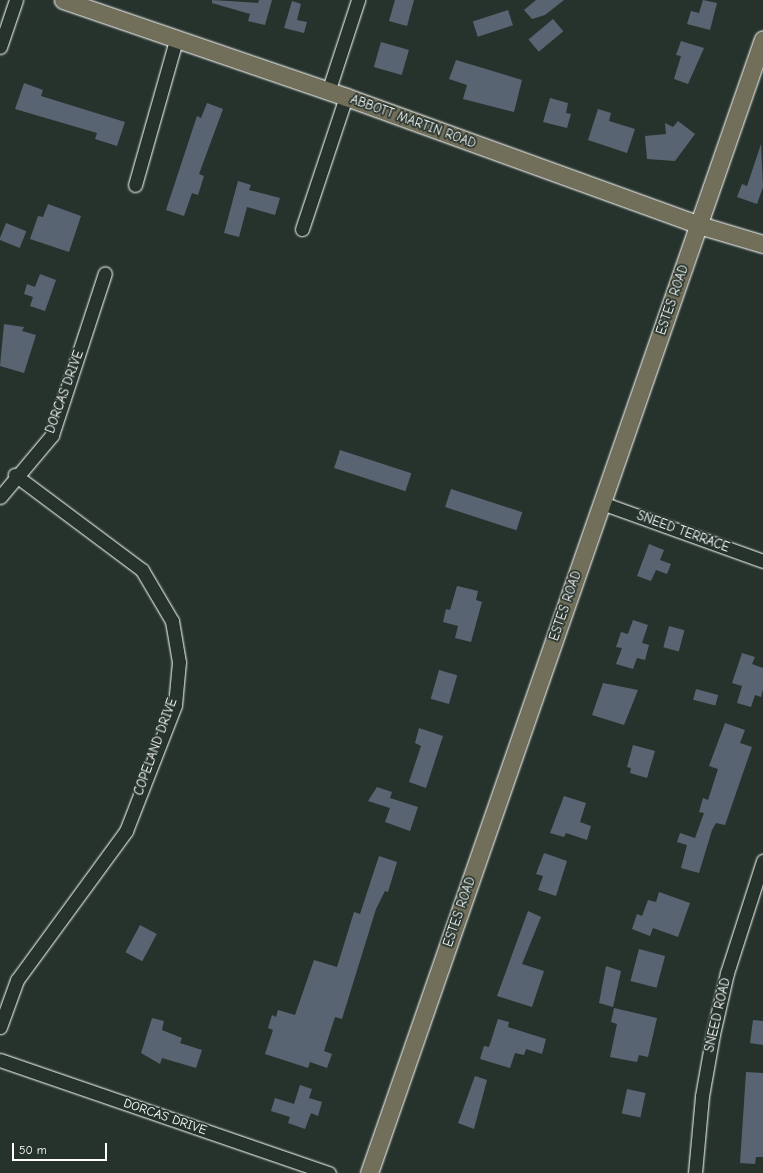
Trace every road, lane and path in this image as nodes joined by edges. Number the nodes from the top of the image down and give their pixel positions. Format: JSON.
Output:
{"nodes":[{"id":1,"x":16,"y":0,"type":"edge"},
{"id":2,"x":63,"y":0,"type":"edge"},
{"id":3,"x":358,"y":0,"type":"edge"},
{"id":4,"x":763,"y":39,"type":"edge"},
{"id":5,"x":176,"y":40,"type":"junction"},
{"id":6,"x":0,"y":47,"type":"edge"},
{"id":7,"x":328,"y":92,"type":"junction"},
{"id":8,"x":346,"y":97,"type":"junction"},
{"id":9,"x":135,"y":185,"type":"dead end"},
{"id":10,"x":699,"y":225,"type":"junction"},
{"id":11,"x":302,"y":229,"type":"dead end"},
{"id":12,"x":763,"y":244,"type":"edge"},
{"id":13,"x":105,"y":273,"type":"dead end"},
{"id":14,"x":15,"y":475,"type":"junction"},
{"id":15,"x":0,"y":497,"type":"edge"},
{"id":16,"x":602,"y":503,"type":"junction"},
{"id":17,"x":763,"y":561,"type":"edge"},
{"id":18,"x":763,"y":861,"type":"edge"},
{"id":19,"x":0,"y":1027,"type":"edge"},
{"id":20,"x":0,"y":1060,"type":"edge"},
{"id":21,"x":330,"y":1173,"type":"edge"},
{"id":22,"x":369,"y":1173,"type":"edge"},
{"id":23,"x":695,"y":1173,"type":"edge"}],
"edges":[{"from":1,"to":6,"type":"street"},
{"from":2,"to":5,"type":"main road","name":"ABBOTT MARTIN ROAD"},
{"from":3,"to":7,"type":"street"},
{"from":4,"to":10,"type":"main road","name":"ESTES ROAD"},
{"from":5,"to":7,"type":"main road","name":"ABBOTT MARTIN ROAD"},
{"from":5,"to":9,"type":"street"},
{"from":7,"to":8,"type":"main road","name":"ABBOTT MARTIN ROAD"},
{"from":8,"to":10,"type":"main road","name":"ABBOTT MARTIN ROAD"},
{"from":8,"to":11,"type":"street"},
{"from":10,"to":12,"type":"main road","name":"ABBOTT MARTIN ROAD"},
{"from":10,"to":16,"type":"main road","name":"ESTES ROAD"},
{"from":13,"to":14,"type":"street","name":"DORCAS DRIVE"},
{"from":14,"to":15,"type":"street","name":"DORCAS DRIVE"},
{"from":14,"to":19,"type":"street","name":"COPELAND DRIVE"},
{"from":16,"to":17,"type":"street","name":"SNEED TERRACE"},
{"from":16,"to":22,"type":"main road","name":"ESTES ROAD"},
{"from":18,"to":23,"type":"street","name":"SNEED ROAD"},
{"from":20,"to":21,"type":"street","name":"DORCAS DRIVE"}]}
